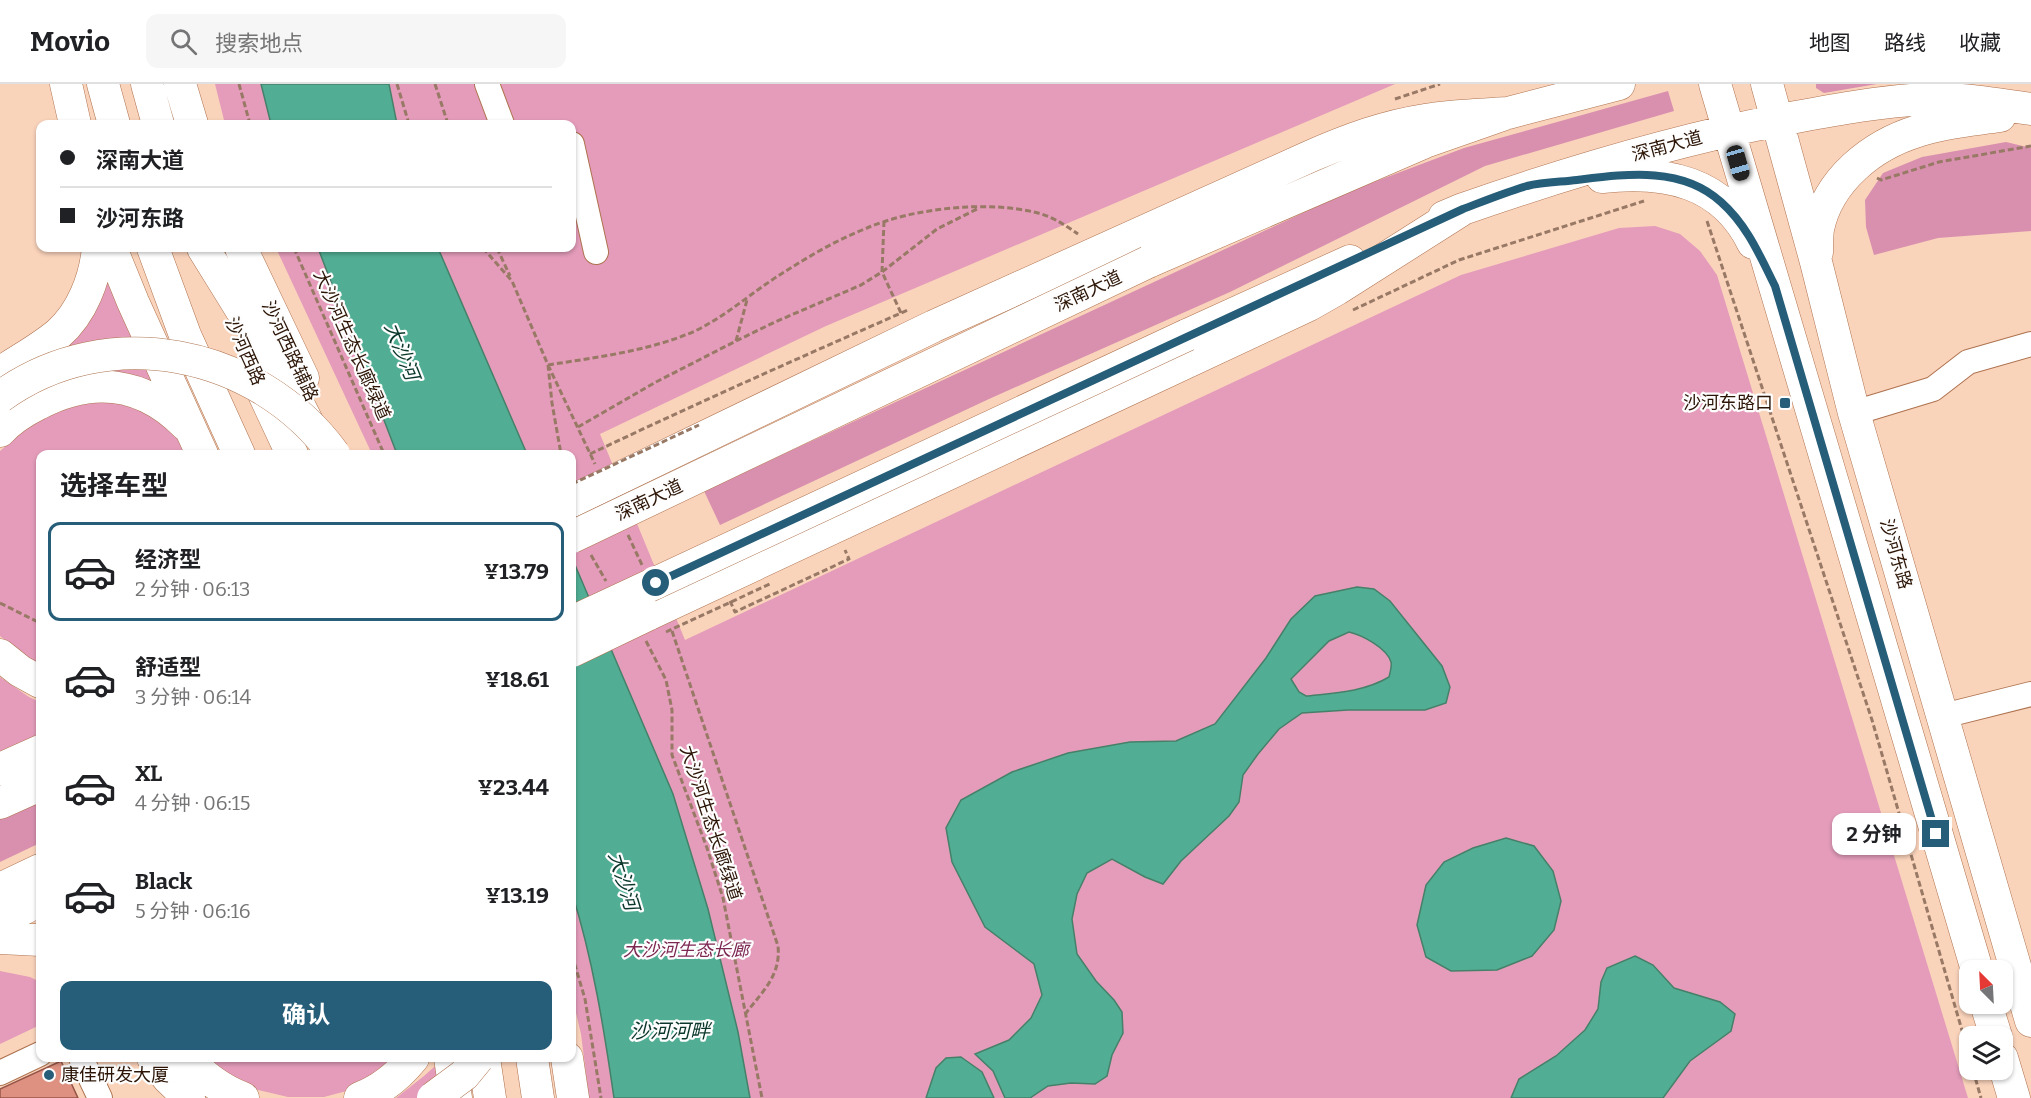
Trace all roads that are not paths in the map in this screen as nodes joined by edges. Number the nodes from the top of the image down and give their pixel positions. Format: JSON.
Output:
{"nodes":[{"id":1,"x":66,"y":84,"type":"edge"},
{"id":2,"x":104,"y":84,"type":"edge"},
{"id":3,"x":147,"y":84,"type":"edge"},
{"id":4,"x":180,"y":84,"type":"edge"},
{"id":5,"x":487,"y":84,"type":"edge"},
{"id":6,"x":1715,"y":84,"type":"edge"},
{"id":7,"x":1767,"y":84,"type":"edge"},
{"id":8,"x":1603,"y":86,"type":"edge"},
{"id":9,"x":2031,"y":111,"type":"edge"},
{"id":10,"x":1508,"y":113,"type":"junction"},
{"id":11,"x":74,"y":120,"type":"edge"},
{"id":12,"x":113,"y":120,"type":"edge"},
{"id":13,"x":158,"y":120,"type":"edge"},
{"id":14,"x":191,"y":120,"type":"edge"},
{"id":15,"x":500,"y":120,"type":"edge"},
{"id":16,"x":1777,"y":121,"type":"junction"},
{"id":17,"x":1728,"y":130,"type":"junction"},
{"id":18,"x":576,"y":162,"type":"edge"},
{"id":19,"x":1530,"y":185,"type":"junction"},
{"id":20,"x":1463,"y":209,"type":"junction"},
{"id":21,"x":97,"y":252,"type":"edge"},
{"id":22,"x":113,"y":252,"type":"edge"},
{"id":23,"x":140,"y":252,"type":"edge"},
{"id":24,"x":154,"y":252,"type":"edge"},
{"id":25,"x":204,"y":252,"type":"edge"},
{"id":26,"x":205,"y":252,"type":"edge"},
{"id":27,"x":243,"y":252,"type":"edge"},
{"id":28,"x":596,"y":252,"type":"dead end"},
{"id":29,"x":1816,"y":262,"type":"junction"},
{"id":30,"x":1775,"y":286,"type":"junction"},
{"id":31,"x":185,"y":335,"type":"junction"},
{"id":32,"x":2031,"y":344,"type":"edge"},
{"id":33,"x":0,"y":373,"type":"edge"},
{"id":34,"x":0,"y":397,"type":"edge"},
{"id":35,"x":1854,"y":413,"type":"junction"},
{"id":36,"x":0,"y":431,"type":"edge"},
{"id":37,"x":196,"y":442,"type":"edge"},
{"id":38,"x":237,"y":450,"type":"edge"},
{"id":39,"x":290,"y":450,"type":"edge"},
{"id":40,"x":321,"y":450,"type":"edge"},
{"id":41,"x":330,"y":450,"type":"edge"},
{"id":42,"x":337,"y":450,"type":"edge"},
{"id":43,"x":586,"y":490,"type":"edge"},
{"id":44,"x":580,"y":544,"type":"edge"},
{"id":45,"x":576,"y":620,"type":"edge"},
{"id":46,"x":576,"y":650,"type":"edge"},
{"id":47,"x":0,"y":655,"type":"edge"},
{"id":48,"x":36,"y":680,"type":"edge"},
{"id":49,"x":2031,"y":694,"type":"edge"},
{"id":50,"x":1943,"y":716,"type":"junction"},
{"id":51,"x":36,"y":753,"type":"edge"},
{"id":52,"x":0,"y":769,"type":"edge"},
{"id":53,"x":36,"y":786,"type":"edge"},
{"id":54,"x":0,"y":803,"type":"edge"},
{"id":55,"x":36,"y":872,"type":"edge"},
{"id":56,"x":0,"y":889,"type":"edge"},
{"id":57,"x":36,"y":907,"type":"edge"},
{"id":58,"x":20,"y":937,"type":"edge"},
{"id":59,"x":1974,"y":960,"type":"edge"},
{"id":60,"x":2031,"y":1021,"type":"edge"},
{"id":61,"x":36,"y":1056,"type":"edge"},
{"id":62,"x":83,"y":1062,"type":"edge"},
{"id":63,"x":132,"y":1062,"type":"edge"},
{"id":64,"x":156,"y":1062,"type":"edge"},
{"id":65,"x":190,"y":1062,"type":"edge"},
{"id":66,"x":410,"y":1062,"type":"edge"},
{"id":67,"x":451,"y":1062,"type":"edge"},
{"id":68,"x":475,"y":1062,"type":"edge"},
{"id":69,"x":485,"y":1062,"type":"edge"},
{"id":70,"x":533,"y":1062,"type":"edge"},
{"id":71,"x":558,"y":1062,"type":"edge"},
{"id":72,"x":568,"y":1062,"type":"edge"},
{"id":73,"x":0,"y":1073,"type":"edge"},
{"id":74,"x":2009,"y":1080,"type":"edge"},
{"id":75,"x":178,"y":1096,"type":"edge"},
{"id":76,"x":100,"y":1098,"type":"edge"},
{"id":77,"x":243,"y":1098,"type":"edge"},
{"id":78,"x":360,"y":1098,"type":"edge"},
{"id":79,"x":434,"y":1098,"type":"edge"},
{"id":80,"x":456,"y":1098,"type":"edge"},
{"id":81,"x":490,"y":1098,"type":"edge"},
{"id":82,"x":538,"y":1098,"type":"edge"},
{"id":83,"x":561,"y":1098,"type":"edge"},
{"id":84,"x":573,"y":1098,"type":"edge"},
{"id":85,"x":2014,"y":1098,"type":"edge"}],
"edges":[{"from":1,"to":11,"type":"main road"},
{"from":2,"to":12,"type":"main road"},
{"from":3,"to":13,"type":"main road"},
{"from":4,"to":14,"type":"main road"},
{"from":5,"to":15,"type":"lane"},
{"from":6,"to":17,"type":"main road"},
{"from":7,"to":16,"type":"main road","name":"沙河东路"},
{"from":8,"to":10,"type":"main road","name":"深南大道"},
{"from":9,"to":16,"type":"main road","name":"深南大道"},
{"from":9,"to":29,"type":"main road"},
{"from":10,"to":43,"type":"main road"},
{"from":10,"to":44,"type":"main road","name":"深南大道","bridge":true},
{"from":16,"to":17,"type":"main road","name":"深南大道"},
{"from":16,"to":29,"type":"main road","name":"沙河东路"},
{"from":17,"to":19,"type":"main road","name":"深南大道"},
{"from":17,"to":30,"type":"main road"},
{"from":18,"to":28,"type":"lane"},
{"from":19,"to":20,"type":"main road","name":"深南大道"},
{"from":19,"to":30,"type":"main road"},
{"from":20,"to":45,"type":"main road","name":"深南大道","bridge":true},
{"from":20,"to":46,"type":"main road","bridge":true},
{"from":21,"to":33,"type":"main road"},
{"from":22,"to":37,"type":"main road"},
{"from":23,"to":31,"type":"main road"},
{"from":24,"to":31,"type":"main road"},
{"from":25,"to":39,"type":"main road","name":"沙河西路"},
{"from":26,"to":40,"type":"main road"},
{"from":27,"to":42,"type":"main road","name":"沙河西路辅路"},
{"from":29,"to":35,"type":"main road","name":"沙河东路"},
{"from":30,"to":59,"type":"main road"},
{"from":31,"to":38,"type":"main road"},
{"from":32,"to":35,"type":"lane"},
{"from":34,"to":41,"type":"main road","bridge":true},
{"from":35,"to":50,"type":"main road","name":"沙河东路"},
{"from":36,"to":37,"type":"main road"},
{"from":47,"to":48,"type":"main road"},
{"from":49,"to":50,"type":"lane"},
{"from":50,"to":60,"type":"main road","name":"沙河东路"},
{"from":51,"to":52,"type":"main road"},
{"from":53,"to":54,"type":"main road"},
{"from":55,"to":56,"type":"main road"},
{"from":57,"to":58,"type":"main road"},
{"from":61,"to":73,"type":"lane"},
{"from":62,"to":76,"type":"lane"},
{"from":63,"to":75,"type":"main road"},
{"from":64,"to":75,"type":"main road"},
{"from":65,"to":77,"type":"main road"},
{"from":66,"to":78,"type":"main road"},
{"from":67,"to":80,"type":"main road"},
{"from":68,"to":79,"type":"main road","bridge":true},
{"from":69,"to":81,"type":"main road"},
{"from":70,"to":82,"type":"main road"},
{"from":71,"to":83,"type":"main road"},
{"from":72,"to":84,"type":"main road"},
{"from":74,"to":85,"type":"main road"}]}
